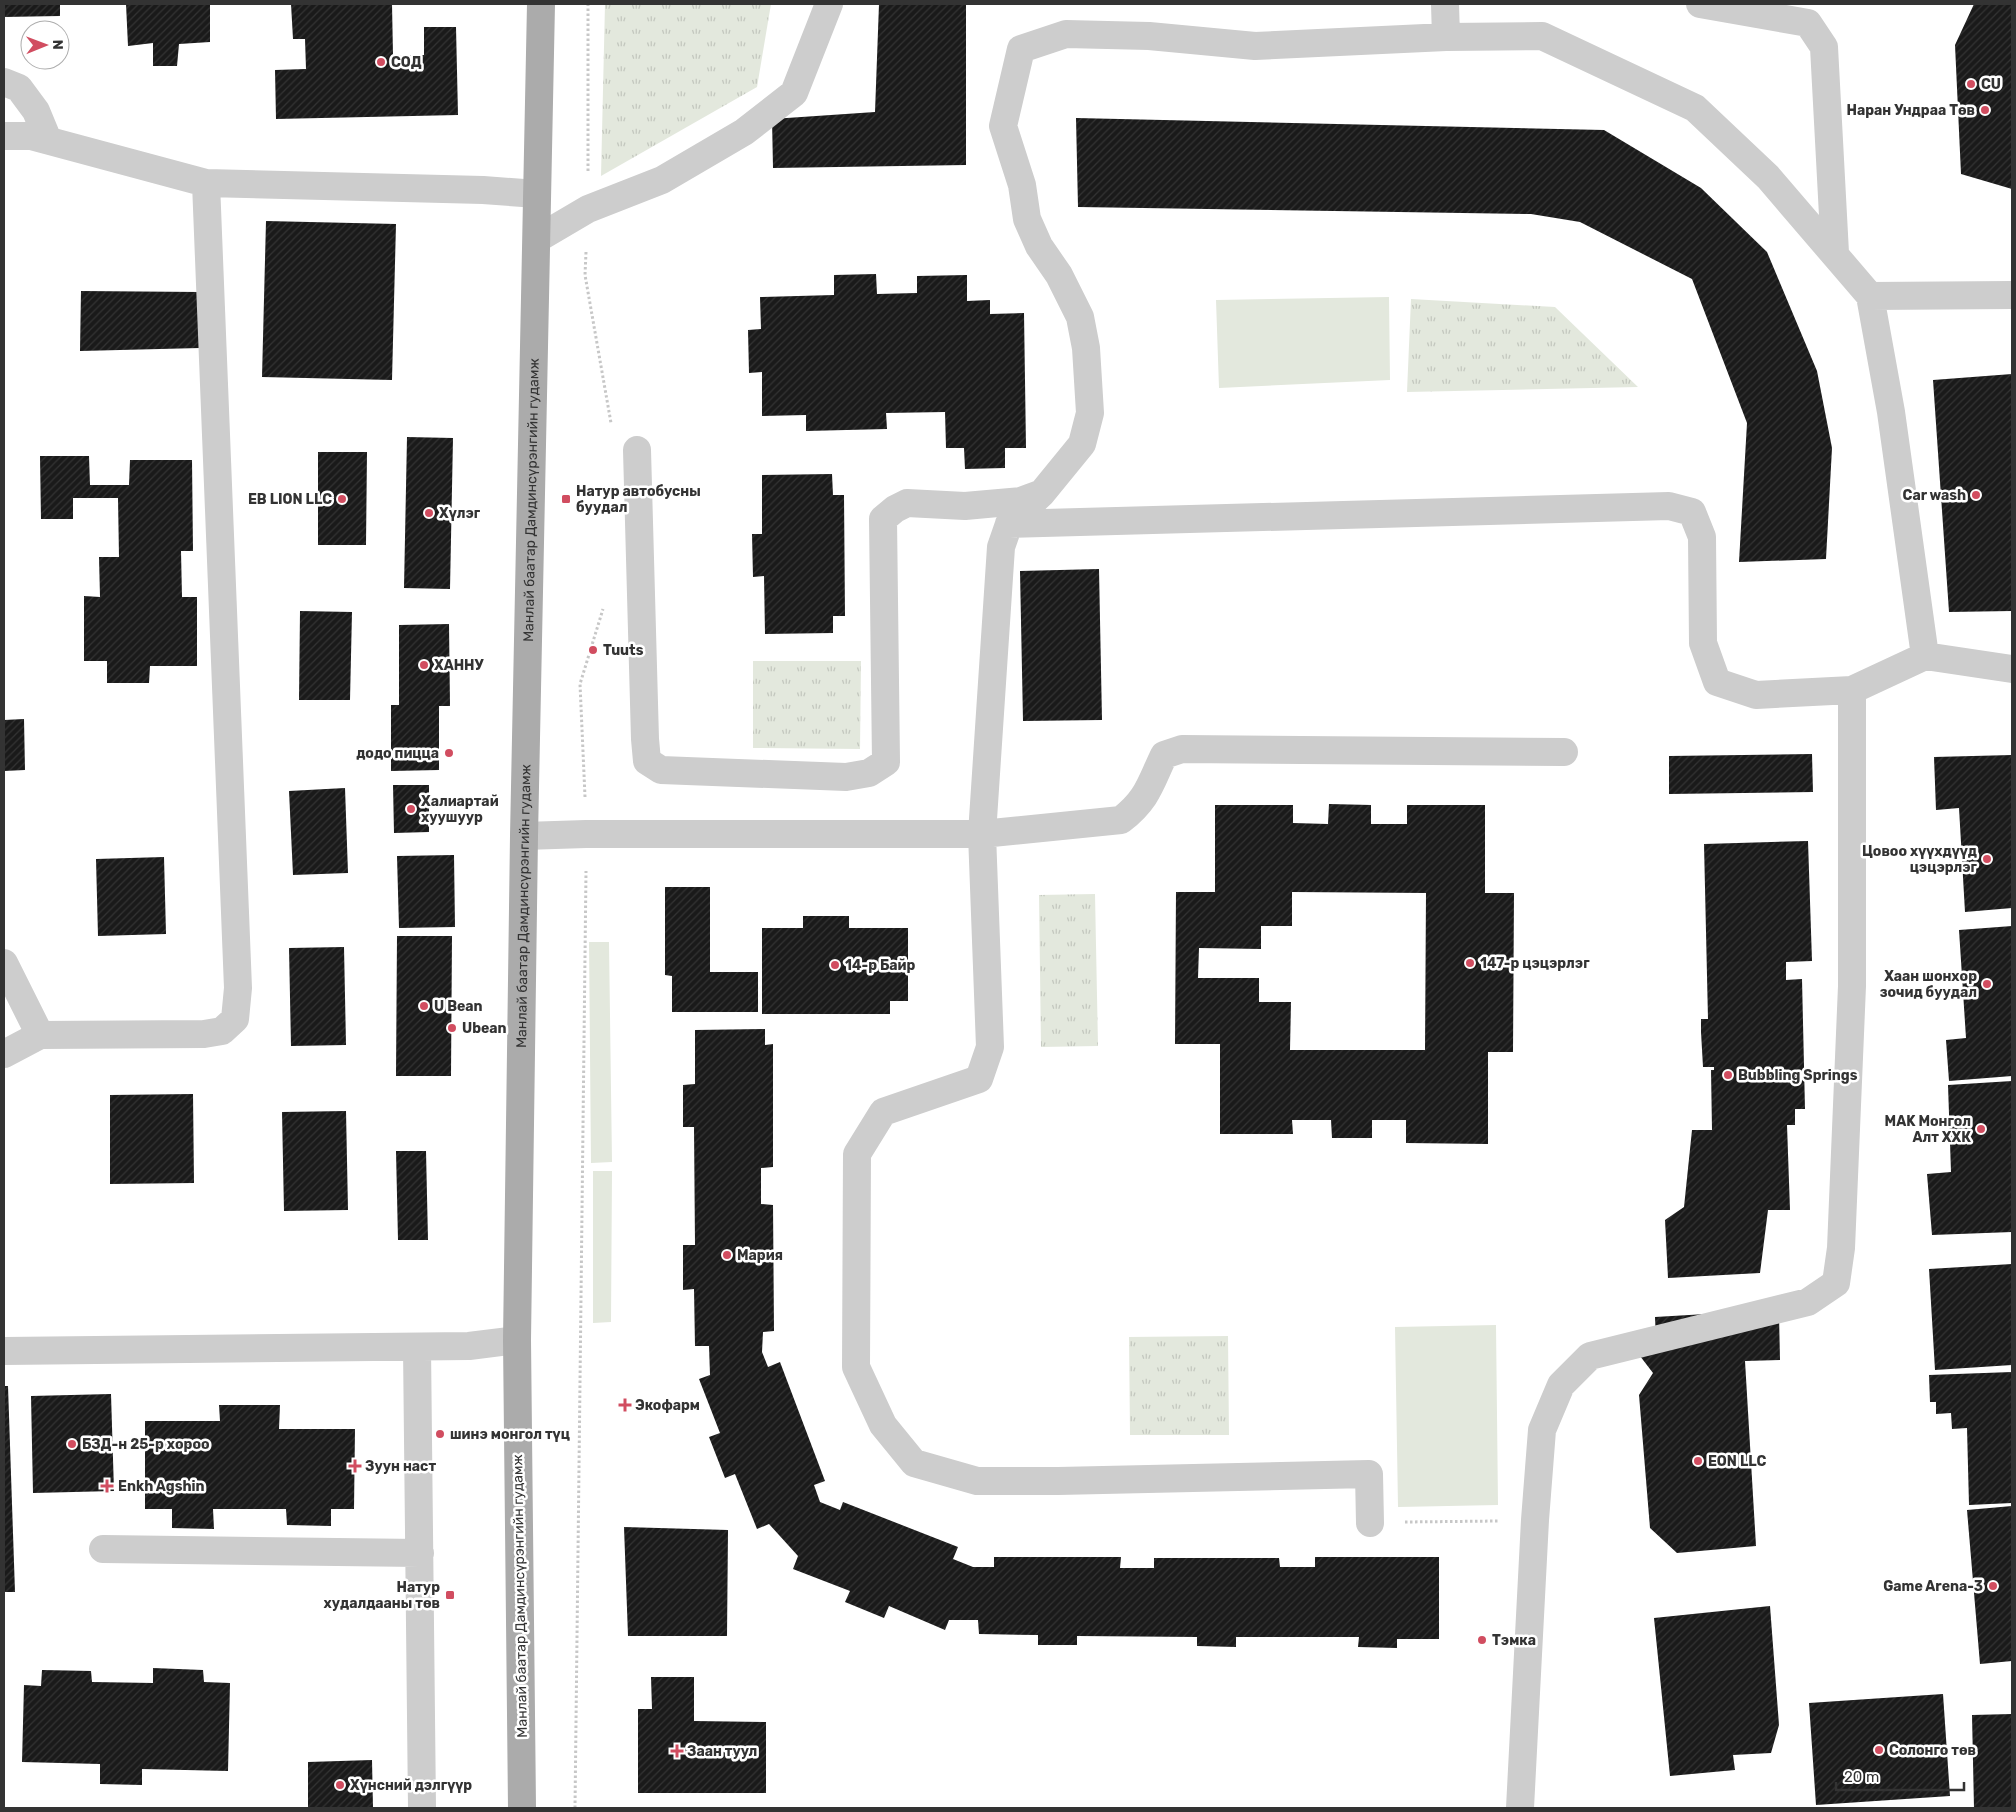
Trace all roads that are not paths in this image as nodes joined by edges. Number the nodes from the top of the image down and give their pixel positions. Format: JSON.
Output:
{"nodes":[{"id":1,"x":541,"y":4,"type":"edge"},
{"id":2,"x":829,"y":4,"type":"edge"},
{"id":3,"x":1445,"y":4,"type":"edge"},
{"id":4,"x":1700,"y":4,"type":"edge"},
{"id":5,"x":1446,"y":37,"type":"junction"},
{"id":6,"x":4,"y":82,"type":"edge"},
{"id":7,"x":4,"y":136,"type":"edge"},
{"id":8,"x":48,"y":140,"type":"junction"},
{"id":9,"x":206,"y":183,"type":"junction"},
{"id":10,"x":537,"y":194,"type":"junction"},
{"id":11,"x":536,"y":238,"type":"junction"},
{"id":12,"x":1835,"y":253,"type":"junction"},
{"id":13,"x":2012,"y":295,"type":"edge"},
{"id":14,"x":1870,"y":296,"type":"junction"},
{"id":15,"x":637,"y":450,"type":"dead end"},
{"id":16,"x":1042,"y":493,"type":"junction"},
{"id":17,"x":1009,"y":524,"type":"junction"},
{"id":18,"x":1925,"y":656,"type":"junction"},
{"id":19,"x":2012,"y":669,"type":"edge"},
{"id":20,"x":1852,"y":690,"type":"junction"},
{"id":21,"x":1564,"y":752,"type":"dead end"},
{"id":22,"x":982,"y":834,"type":"junction"},
{"id":23,"x":524,"y":836,"type":"junction"},
{"id":24,"x":4,"y":963,"type":"edge"},
{"id":25,"x":40,"y":1035,"type":"junction"},
{"id":26,"x":4,"y":1054,"type":"edge"},
{"id":27,"x":518,"y":1340,"type":"junction"},
{"id":28,"x":417,"y":1347,"type":"junction"},
{"id":29,"x":4,"y":1350,"type":"edge"},
{"id":30,"x":1370,"y":1523,"type":"road end"},
{"id":31,"x":103,"y":1549,"type":"dead end"},
{"id":32,"x":420,"y":1553,"type":"junction"},
{"id":33,"x":422,"y":1808,"type":"edge"},
{"id":34,"x":522,"y":1808,"type":"edge"},
{"id":35,"x":1520,"y":1808,"type":"edge"}],
"edges":[{"from":1,"to":10,"type":"main road","name":"Манлай баатар Дамдинсүрэнгийн гудамж"},
{"from":2,"to":11,"type":"street"},
{"from":3,"to":5,"type":"street"},
{"from":4,"to":12,"type":"street"},
{"from":5,"to":12,"type":"street"},
{"from":5,"to":16,"type":"street"},
{"from":6,"to":8,"type":"street"},
{"from":7,"to":8,"type":"street"},
{"from":8,"to":9,"type":"street"},
{"from":9,"to":10,"type":"street"},
{"from":9,"to":25,"type":"street"},
{"from":10,"to":11,"type":"main road","name":"Манлай баатар Дамдинсүрэнгийн гудамж"},
{"from":11,"to":23,"type":"main road","name":"Манлай баатар Дамдинсүрэнгийн гудамж"},
{"from":12,"to":14,"type":"street"},
{"from":13,"to":14,"type":"street"},
{"from":14,"to":18,"type":"street"},
{"from":15,"to":16,"type":"street"},
{"from":16,"to":17,"type":"street"},
{"from":17,"to":20,"type":"street"},
{"from":17,"to":22,"type":"street"},
{"from":18,"to":19,"type":"street"},
{"from":18,"to":20,"type":"street"},
{"from":20,"to":35,"type":"street"},
{"from":21,"to":22,"type":"street"},
{"from":22,"to":23,"type":"street"},
{"from":22,"to":30,"type":"street"},
{"from":23,"to":27,"type":"main road","name":"Манлай баатар Дамдинсүрэнгийн гудамж"},
{"from":24,"to":25,"type":"street"},
{"from":25,"to":26,"type":"street"},
{"from":27,"to":28,"type":"street"},
{"from":27,"to":34,"type":"main road","name":"Манлай баатар Дамдинсүрэнгийн гудамж"},
{"from":28,"to":29,"type":"street"},
{"from":28,"to":32,"type":"street"},
{"from":31,"to":32,"type":"street"},
{"from":32,"to":33,"type":"street"}]}
